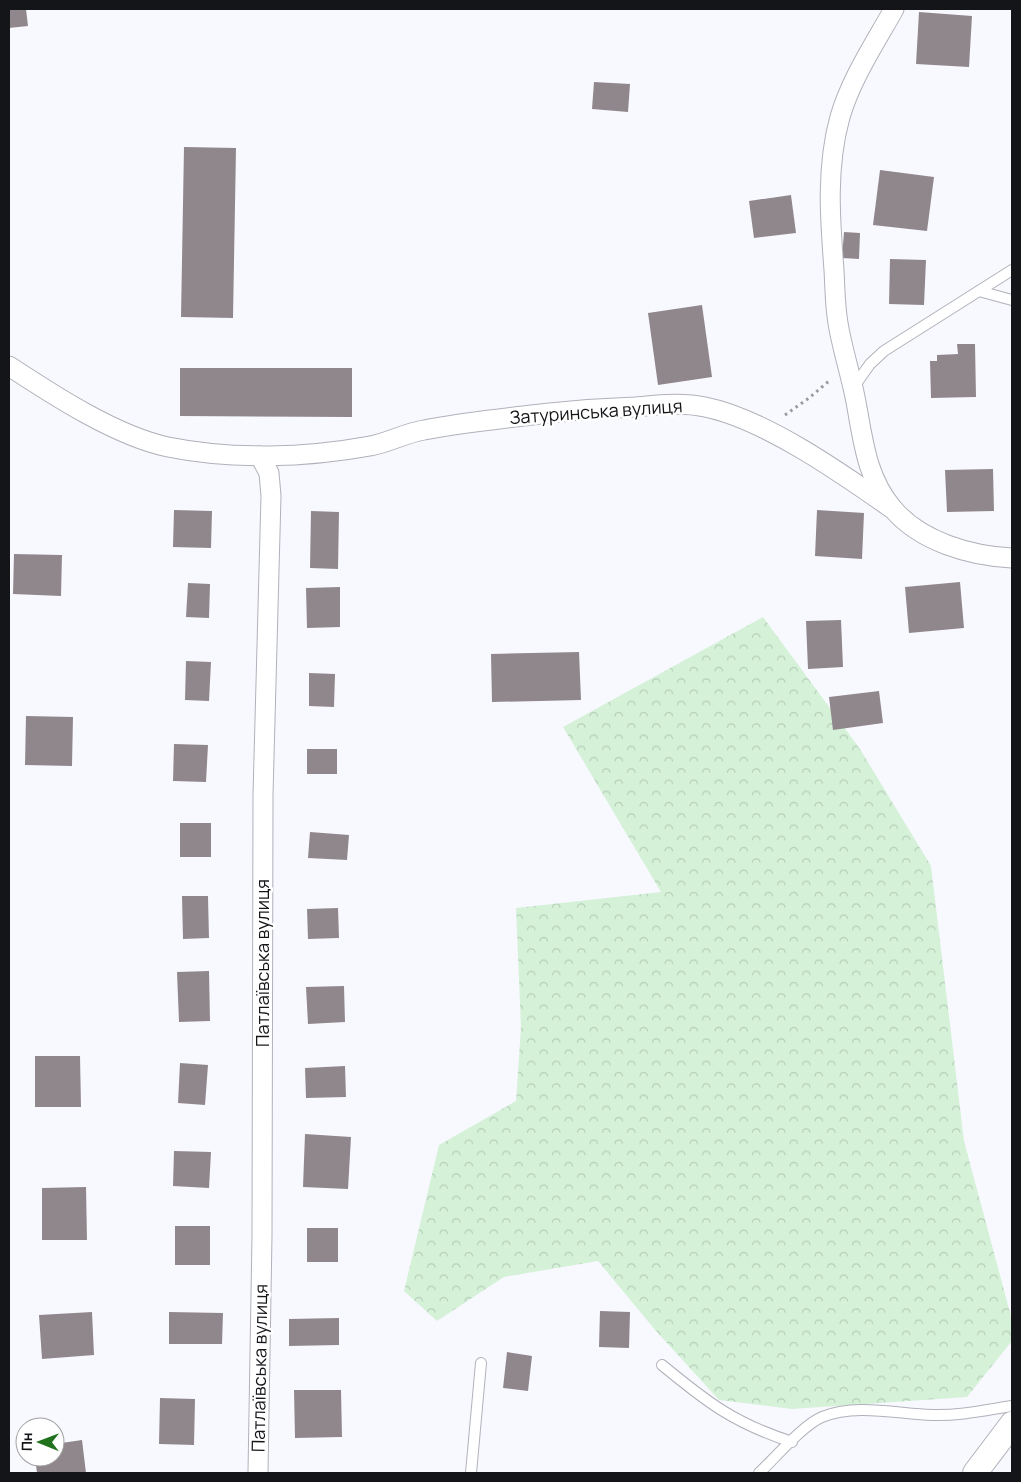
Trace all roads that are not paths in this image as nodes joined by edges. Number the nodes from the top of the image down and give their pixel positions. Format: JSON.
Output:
{"nodes":[{"id":1,"x":894,"y":9,"type":"edge"},
{"id":2,"x":1012,"y":270,"type":"edge"},
{"id":3,"x":979,"y":291,"type":"junction"},
{"id":4,"x":1012,"y":300,"type":"edge"},
{"id":5,"x":9,"y":366,"type":"edge"},
{"id":6,"x":853,"y":388,"type":"junction"},
{"id":7,"x":260,"y":456,"type":"junction"},
{"id":8,"x":894,"y":510,"type":"junction"},
{"id":9,"x":1012,"y":558,"type":"edge"},
{"id":10,"x":481,"y":1363,"type":"dead end"},
{"id":11,"x":662,"y":1365,"type":"dead end"},
{"id":12,"x":1012,"y":1406,"type":"edge"},
{"id":13,"x":1012,"y":1424,"type":"edge"},
{"id":14,"x":792,"y":1442,"type":"junction"},
{"id":15,"x":258,"y":1473,"type":"edge"},
{"id":16,"x":471,"y":1473,"type":"edge"},
{"id":17,"x":759,"y":1473,"type":"edge"},
{"id":18,"x":976,"y":1473,"type":"edge"}],
"edges":[{"from":1,"to":6,"type":"street","name":"Затуринська вулиця"},
{"from":2,"to":3,"type":"lane"},
{"from":3,"to":4,"type":"lane"},
{"from":3,"to":6,"type":"lane"},
{"from":5,"to":7,"type":"street"},
{"from":6,"to":8,"type":"street","name":"Затуринська вулиця"},
{"from":7,"to":8,"type":"street","name":"Затуринська вулиця"},
{"from":7,"to":15,"type":"street","name":"Патлаївська вулиця"},
{"from":8,"to":9,"type":"street","name":"Затуринська вулиця"},
{"from":10,"to":16,"type":"lane"},
{"from":11,"to":14,"type":"lane"},
{"from":12,"to":14,"type":"lane"},
{"from":13,"to":18,"type":"street"},
{"from":14,"to":17,"type":"lane"}]}
